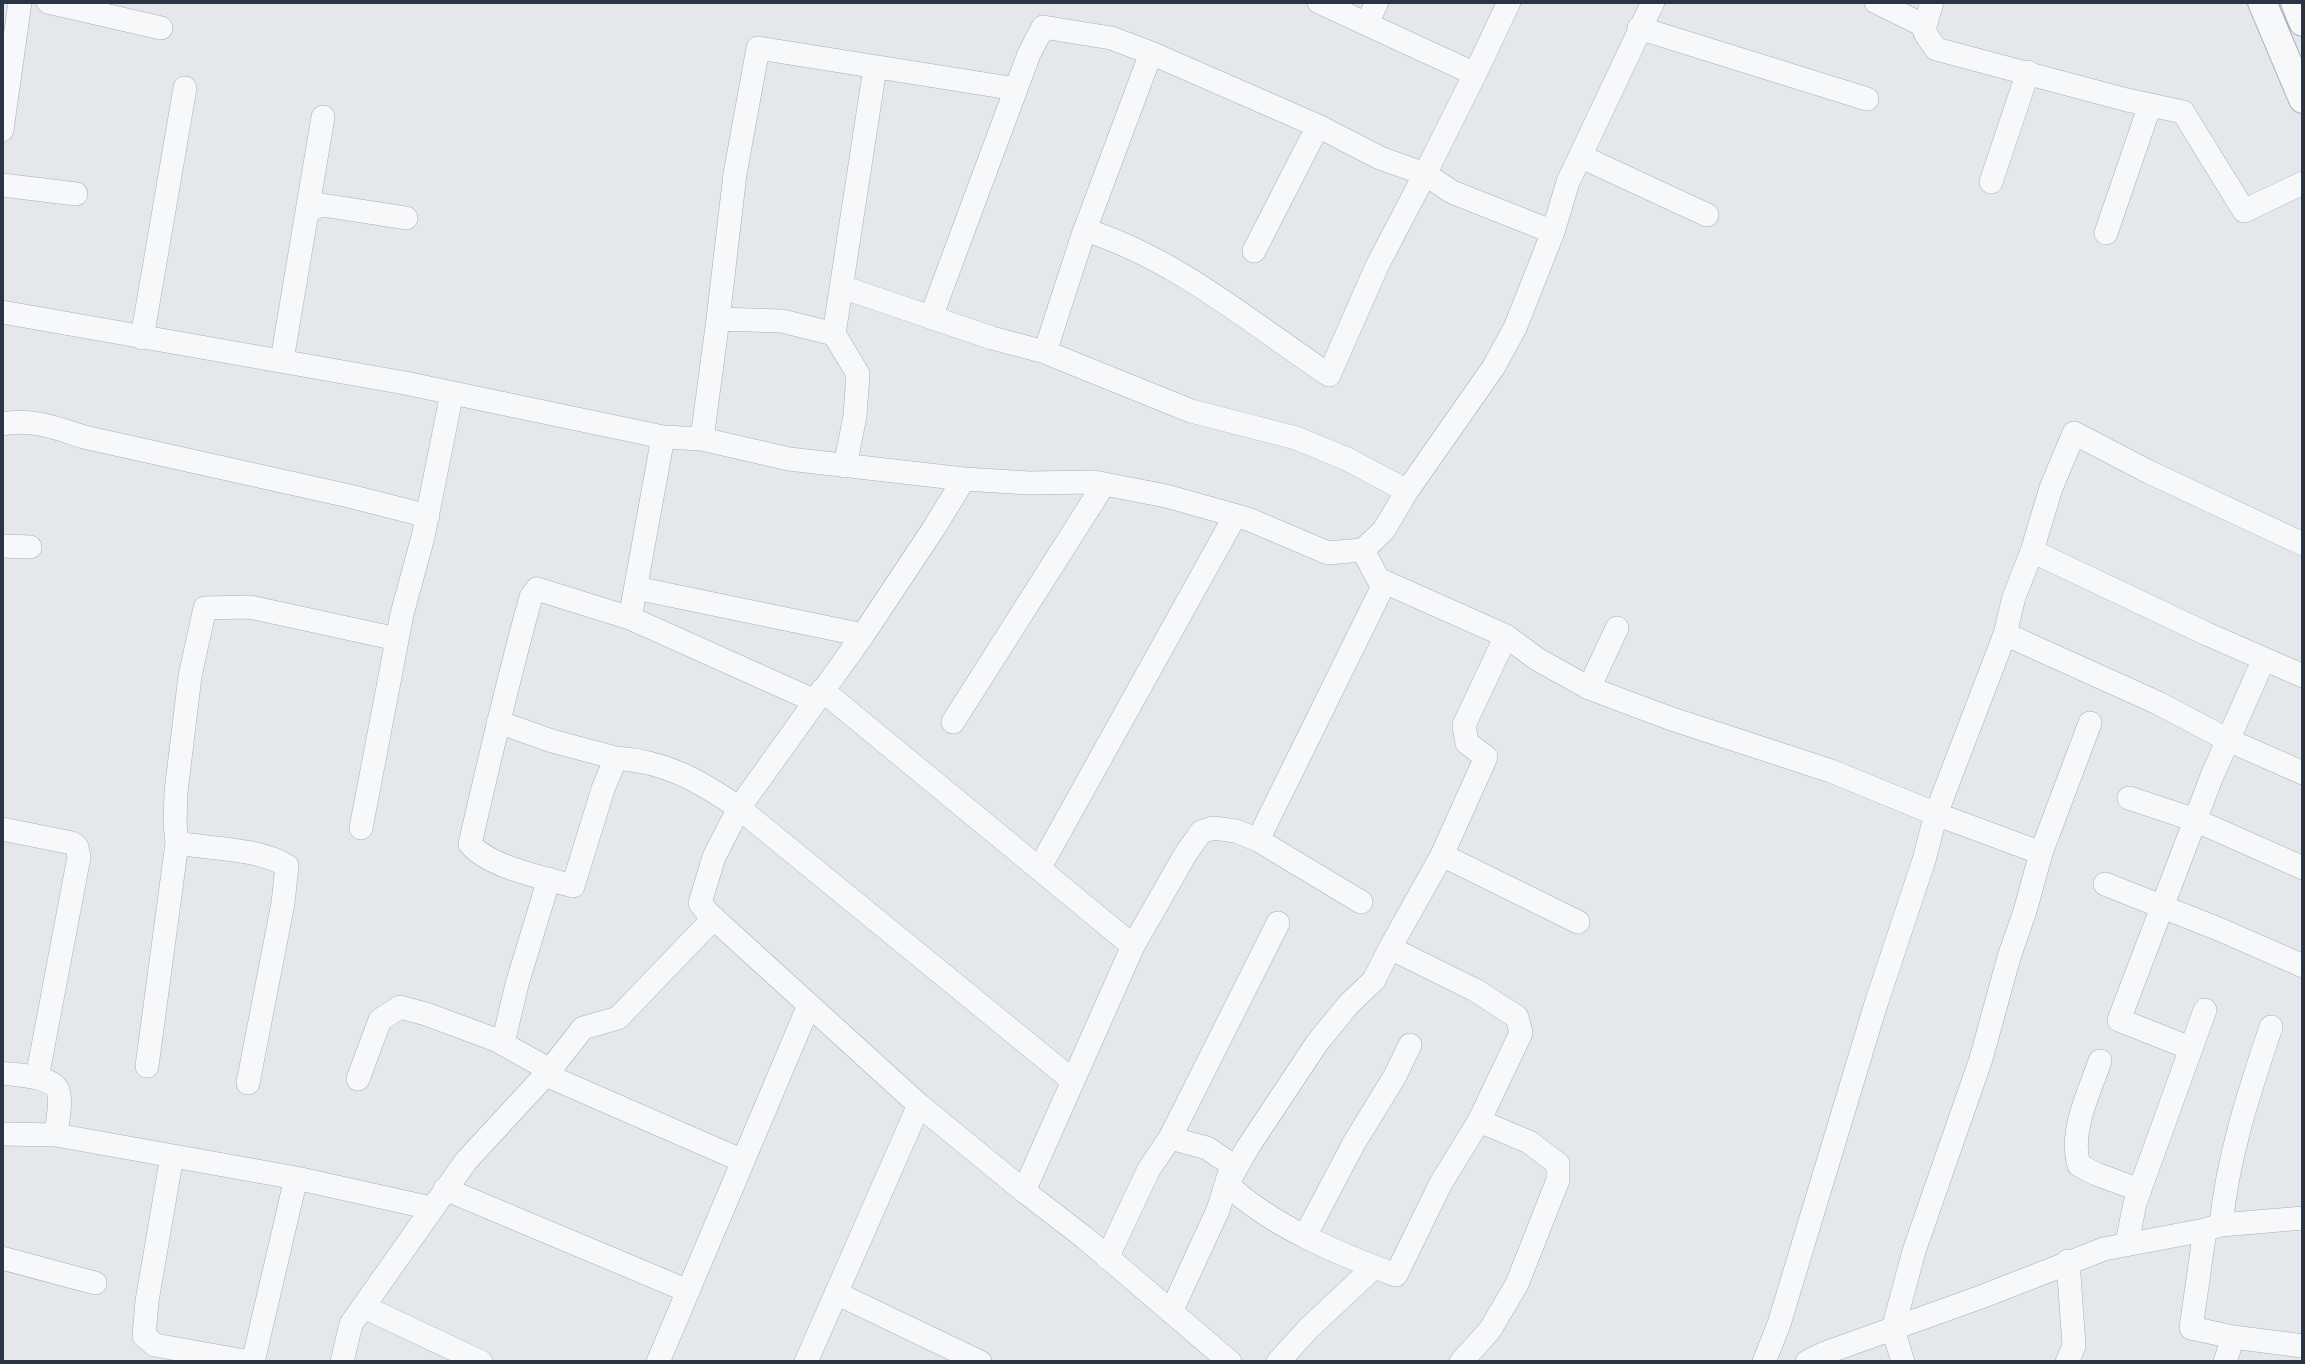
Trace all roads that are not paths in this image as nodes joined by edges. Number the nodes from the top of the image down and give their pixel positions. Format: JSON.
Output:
{"nodes":[{"id":1,"x":20,"y":2,"type":"edge"},
{"id":2,"x":48,"y":2,"type":"edge"},
{"id":3,"x":1319,"y":2,"type":"edge"},
{"id":4,"x":1377,"y":2,"type":"edge"},
{"id":5,"x":1509,"y":2,"type":"edge"},
{"id":6,"x":1652,"y":2,"type":"edge"},
{"id":7,"x":1876,"y":2,"type":"edge"},
{"id":8,"x":1932,"y":2,"type":"edge"},
{"id":9,"x":2262,"y":2,"type":"edge"},
{"id":10,"x":2295,"y":2,"type":"edge"},
{"id":11,"x":2303,"y":22,"type":"edge"},
{"id":12,"x":1367,"y":23,"type":"junction"},
{"id":13,"x":1925,"y":26,"type":"junction"},
{"id":14,"x":161,"y":28,"type":"dead end"},
{"id":15,"x":1639,"y":28,"type":"junction"},
{"id":16,"x":1152,"y":53,"type":"junction"},
{"id":17,"x":875,"y":68,"type":"junction"},
{"id":18,"x":2028,"y":72,"type":"junction"},
{"id":19,"x":1475,"y":74,"type":"junction"},
{"id":20,"x":185,"y":88,"type":"dead end"},
{"id":21,"x":1016,"y":89,"type":"junction"},
{"id":22,"x":1867,"y":99,"type":"dead end"},
{"id":23,"x":2303,"y":99,"type":"edge"},
{"id":24,"x":2150,"y":104,"type":"junction"},
{"id":25,"x":323,"y":117,"type":"dead end"},
{"id":26,"x":1318,"y":126,"type":"junction"},
{"id":27,"x":2,"y":130,"type":"edge"},
{"id":28,"x":1580,"y":156,"type":"junction"},
{"id":29,"x":1425,"y":174,"type":"junction"},
{"id":30,"x":1991,"y":182,"type":"dead end"},
{"id":31,"x":2303,"y":183,"type":"edge"},
{"id":32,"x":2,"y":185,"type":"edge"},
{"id":33,"x":76,"y":194,"type":"dead end"},
{"id":34,"x":308,"y":211,"type":"junction"},
{"id":35,"x":1707,"y":215,"type":"dead end"},
{"id":36,"x":406,"y":218,"type":"dead end"},
{"id":37,"x":1085,"y":230,"type":"junction"},
{"id":38,"x":1553,"y":232,"type":"junction"},
{"id":39,"x":2106,"y":233,"type":"dead end"},
{"id":40,"x":1254,"y":251,"type":"dead end"},
{"id":41,"x":842,"y":288,"type":"junction"},
{"id":42,"x":2,"y":312,"type":"edge"},
{"id":43,"x":931,"y":317,"type":"junction"},
{"id":44,"x":718,"y":319,"type":"junction"},
{"id":45,"x":834,"y":334,"type":"junction"},
{"id":46,"x":142,"y":338,"type":"junction"},
{"id":47,"x":1045,"y":352,"type":"junction"},
{"id":48,"x":282,"y":360,"type":"junction"},
{"id":49,"x":453,"y":393,"type":"junction"},
{"id":50,"x":2,"y":424,"type":"edge"},
{"id":51,"x":663,"y":437,"type":"junction"},
{"id":52,"x":702,"y":439,"type":"junction"},
{"id":53,"x":845,"y":466,"type":"junction"},
{"id":54,"x":964,"y":478,"type":"junction"},
{"id":55,"x":1104,"y":484,"type":"junction"},
{"id":56,"x":1406,"y":491,"type":"junction"},
{"id":57,"x":428,"y":516,"type":"junction"},
{"id":58,"x":1235,"y":516,"type":"junction"},
{"id":59,"x":2303,"y":544,"type":"edge"},
{"id":60,"x":2,"y":546,"type":"edge"},
{"id":61,"x":30,"y":547,"type":"dead end"},
{"id":62,"x":1363,"y":550,"type":"junction"},
{"id":63,"x":2032,"y":551,"type":"junction"},
{"id":64,"x":1385,"y":582,"type":"junction"},
{"id":65,"x":636,"y":588,"type":"junction"},
{"id":66,"x":630,"y":618,"type":"junction"},
{"id":67,"x":1617,"y":628,"type":"dead end"},
{"id":68,"x":2006,"y":634,"type":"junction"},
{"id":69,"x":863,"y":635,"type":"junction"},
{"id":70,"x":1506,"y":636,"type":"junction"},
{"id":71,"x":397,"y":639,"type":"junction"},
{"id":72,"x":2264,"y":659,"type":"junction"},
{"id":73,"x":2303,"y":676,"type":"edge"},
{"id":74,"x":1589,"y":688,"type":"junction"},
{"id":75,"x":818,"y":696,"type":"junction"},
{"id":76,"x":498,"y":722,"type":"junction"},
{"id":77,"x":953,"y":722,"type":"dead end"},
{"id":78,"x":2090,"y":723,"type":"dead end"},
{"id":79,"x":2228,"y":740,"type":"junction"},
{"id":80,"x":616,"y":758,"type":"junction"},
{"id":81,"x":2303,"y":773,"type":"edge"},
{"id":82,"x":2129,"y":797,"type":"dead end"},
{"id":83,"x":739,"y":808,"type":"junction"},
{"id":84,"x":1936,"y":814,"type":"junction"},
{"id":85,"x":2195,"y":820,"type":"junction"},
{"id":86,"x":361,"y":828,"type":"dead end"},
{"id":87,"x":2,"y":829,"type":"edge"},
{"id":88,"x":1258,"y":840,"type":"junction"},
{"id":89,"x":177,"y":843,"type":"junction"},
{"id":90,"x":2041,"y":853,"type":"junction"},
{"id":91,"x":1442,"y":855,"type":"junction"},
{"id":92,"x":2303,"y":868,"type":"edge"},
{"id":93,"x":1039,"y":869,"type":"junction"},
{"id":94,"x":549,"y":879,"type":"junction"},
{"id":95,"x":2105,"y":884,"type":"dead end"},
{"id":96,"x":1361,"y":902,"type":"dead end"},
{"id":97,"x":2163,"y":906,"type":"junction"},
{"id":98,"x":714,"y":918,"type":"junction"},
{"id":99,"x":1578,"y":922,"type":"dead end"},
{"id":100,"x":1278,"y":923,"type":"dead end"},
{"id":101,"x":1133,"y":946,"type":"junction"},
{"id":102,"x":1390,"y":948,"type":"junction"},
{"id":103,"x":2303,"y":966,"type":"edge"},
{"id":104,"x":808,"y":1006,"type":"junction"},
{"id":105,"x":2205,"y":1010,"type":"dead end"},
{"id":106,"x":2271,"y":1027,"type":"dead end"},
{"id":107,"x":503,"y":1043,"type":"junction"},
{"id":108,"x":1410,"y":1045,"type":"dead end"},
{"id":109,"x":2190,"y":1048,"type":"junction"},
{"id":110,"x":2100,"y":1061,"type":"dead end"},
{"id":111,"x":147,"y":1066,"type":"dead end"},
{"id":112,"x":2,"y":1073,"type":"edge"},
{"id":113,"x":548,"y":1073,"type":"junction"},
{"id":114,"x":37,"y":1078,"type":"junction"},
{"id":115,"x":358,"y":1079,"type":"dead end"},
{"id":116,"x":1072,"y":1080,"type":"junction"},
{"id":117,"x":248,"y":1083,"type":"dead end"},
{"id":118,"x":919,"y":1105,"type":"junction"},
{"id":119,"x":1479,"y":1121,"type":"junction"},
{"id":120,"x":2,"y":1134,"type":"edge"},
{"id":121,"x":56,"y":1135,"type":"junction"},
{"id":122,"x":1170,"y":1138,"type":"junction"},
{"id":123,"x":172,"y":1156,"type":"junction"},
{"id":124,"x":743,"y":1161,"type":"junction"},
{"id":125,"x":296,"y":1178,"type":"junction"},
{"id":126,"x":1227,"y":1184,"type":"junction"},
{"id":127,"x":445,"y":1189,"type":"junction"},
{"id":128,"x":2140,"y":1190,"type":"junction"},
{"id":129,"x":1024,"y":1191,"type":"junction"},
{"id":130,"x":431,"y":1209,"type":"junction"},
{"id":131,"x":2303,"y":1218,"type":"edge"},
{"id":132,"x":2213,"y":1228,"type":"junction"},
{"id":133,"x":1305,"y":1236,"type":"junction"},
{"id":134,"x":2127,"y":1243,"type":"junction"},
{"id":135,"x":2,"y":1258,"type":"edge"},
{"id":136,"x":1107,"y":1258,"type":"junction"},
{"id":137,"x":2068,"y":1261,"type":"junction"},
{"id":138,"x":1374,"y":1267,"type":"junction"},
{"id":139,"x":94,"y":1283,"type":"dead end"},
{"id":140,"x":688,"y":1290,"type":"junction"},
{"id":141,"x":836,"y":1293,"type":"junction"},
{"id":142,"x":364,"y":1307,"type":"junction"},
{"id":143,"x":1171,"y":1312,"type":"junction"},
{"id":144,"x":1894,"y":1329,"type":"junction"},
{"id":145,"x":2233,"y":1337,"type":"junction"},
{"id":146,"x":2303,"y":1346,"type":"edge"},
{"id":147,"x":934,"y":1352,"type":"edge"},
{"id":148,"x":252,"y":1362,"type":"edge"},
{"id":149,"x":342,"y":1362,"type":"edge"},
{"id":150,"x":481,"y":1362,"type":"edge"},
{"id":151,"x":658,"y":1362,"type":"edge"},
{"id":152,"x":806,"y":1362,"type":"edge"},
{"id":153,"x":980,"y":1362,"type":"edge"},
{"id":154,"x":1230,"y":1362,"type":"edge"},
{"id":155,"x":1278,"y":1362,"type":"edge"},
{"id":156,"x":1461,"y":1362,"type":"edge"},
{"id":157,"x":1764,"y":1362,"type":"edge"},
{"id":158,"x":1807,"y":1362,"type":"edge"},
{"id":159,"x":1903,"y":1362,"type":"edge"},
{"id":160,"x":2067,"y":1362,"type":"edge"},
{"id":161,"x":2225,"y":1362,"type":"edge"}],
"edges":[{"from":1,"to":27,"type":"street"},
{"from":2,"to":14,"type":"street"},
{"from":3,"to":12,"type":"street"},
{"from":4,"to":12,"type":"street"},
{"from":5,"to":19,"type":"street"},
{"from":6,"to":15,"type":"street"},
{"from":7,"to":13,"type":"street"},
{"from":8,"to":13,"type":"street"},
{"from":9,"to":23,"type":"street"},
{"from":10,"to":11,"type":"street"},
{"from":12,"to":19,"type":"street"},
{"from":13,"to":18,"type":"street"},
{"from":15,"to":22,"type":"street"},
{"from":15,"to":28,"type":"street"},
{"from":16,"to":21,"type":"street"},
{"from":16,"to":26,"type":"street"},
{"from":16,"to":37,"type":"street"},
{"from":17,"to":21,"type":"street"},
{"from":17,"to":41,"type":"street"},
{"from":17,"to":44,"type":"street"},
{"from":18,"to":24,"type":"street"},
{"from":18,"to":30,"type":"street"},
{"from":19,"to":29,"type":"street"},
{"from":20,"to":46,"type":"street"},
{"from":21,"to":43,"type":"street"},
{"from":24,"to":31,"type":"street"},
{"from":24,"to":39,"type":"street"},
{"from":25,"to":34,"type":"street"},
{"from":26,"to":29,"type":"street"},
{"from":26,"to":40,"type":"street"},
{"from":28,"to":35,"type":"street"},
{"from":28,"to":38,"type":"street"},
{"from":29,"to":37,"type":"street"},
{"from":29,"to":38,"type":"street"},
{"from":32,"to":33,"type":"street"},
{"from":34,"to":36,"type":"street"},
{"from":34,"to":48,"type":"street"},
{"from":37,"to":47,"type":"street"},
{"from":38,"to":56,"type":"street"},
{"from":41,"to":43,"type":"street"},
{"from":41,"to":45,"type":"street"},
{"from":42,"to":46,"type":"street"},
{"from":43,"to":47,"type":"street"},
{"from":44,"to":45,"type":"street"},
{"from":44,"to":52,"type":"street"},
{"from":45,"to":53,"type":"street"},
{"from":46,"to":48,"type":"street"},
{"from":47,"to":56,"type":"street"},
{"from":48,"to":49,"type":"street"},
{"from":49,"to":51,"type":"street"},
{"from":49,"to":57,"type":"street"},
{"from":50,"to":57,"type":"street"},
{"from":51,"to":52,"type":"street"},
{"from":51,"to":65,"type":"street"},
{"from":52,"to":53,"type":"street"},
{"from":53,"to":54,"type":"street"},
{"from":54,"to":55,"type":"street"},
{"from":54,"to":69,"type":"street"},
{"from":55,"to":58,"type":"street"},
{"from":55,"to":77,"type":"street"},
{"from":56,"to":62,"type":"street"},
{"from":57,"to":71,"type":"street"},
{"from":58,"to":62,"type":"street"},
{"from":58,"to":93,"type":"street"},
{"from":59,"to":63,"type":"street"},
{"from":60,"to":61,"type":"street"},
{"from":62,"to":64,"type":"street"},
{"from":63,"to":68,"type":"street"},
{"from":63,"to":72,"type":"street"},
{"from":64,"to":70,"type":"street"},
{"from":64,"to":88,"type":"street"},
{"from":65,"to":66,"type":"street"},
{"from":65,"to":69,"type":"street"},
{"from":66,"to":75,"type":"street"},
{"from":66,"to":76,"type":"street"},
{"from":67,"to":74,"type":"street"},
{"from":68,"to":79,"type":"street"},
{"from":68,"to":84,"type":"street"},
{"from":69,"to":75,"type":"street"},
{"from":70,"to":74,"type":"street"},
{"from":70,"to":91,"type":"street"},
{"from":71,"to":86,"type":"street"},
{"from":71,"to":89,"type":"street"},
{"from":72,"to":73,"type":"street"},
{"from":72,"to":79,"type":"street"},
{"from":74,"to":84,"type":"street"},
{"from":75,"to":83,"type":"street"},
{"from":75,"to":93,"type":"street"},
{"from":76,"to":80,"type":"street"},
{"from":76,"to":94,"type":"street"},
{"from":78,"to":90,"type":"street"},
{"from":79,"to":81,"type":"street"},
{"from":79,"to":85,"type":"street"},
{"from":80,"to":83,"type":"street"},
{"from":80,"to":94,"type":"street"},
{"from":82,"to":85,"type":"street"},
{"from":83,"to":98,"type":"street"},
{"from":83,"to":116,"type":"street"},
{"from":84,"to":90,"type":"street"},
{"from":84,"to":157,"type":"street"},
{"from":85,"to":92,"type":"street"},
{"from":85,"to":97,"type":"street"},
{"from":87,"to":114,"type":"street"},
{"from":88,"to":96,"type":"street"},
{"from":88,"to":101,"type":"street"},
{"from":89,"to":111,"type":"street"},
{"from":89,"to":117,"type":"street"},
{"from":90,"to":144,"type":"street"},
{"from":91,"to":99,"type":"street"},
{"from":91,"to":102,"type":"street"},
{"from":93,"to":101,"type":"street"},
{"from":94,"to":107,"type":"street"},
{"from":95,"to":97,"type":"street"},
{"from":97,"to":103,"type":"street"},
{"from":97,"to":109,"type":"street"},
{"from":98,"to":104,"type":"street"},
{"from":98,"to":113,"type":"street"},
{"from":100,"to":122,"type":"street"},
{"from":101,"to":116,"type":"street"},
{"from":102,"to":119,"type":"street"},
{"from":102,"to":126,"type":"street"},
{"from":104,"to":118,"type":"street"},
{"from":104,"to":124,"type":"street"},
{"from":105,"to":109,"type":"street"},
{"from":106,"to":132,"type":"street"},
{"from":107,"to":113,"type":"street"},
{"from":107,"to":115,"type":"street"},
{"from":108,"to":133,"type":"street"},
{"from":109,"to":128,"type":"street"},
{"from":110,"to":128,"type":"street"},
{"from":112,"to":114,"type":"street"},
{"from":113,"to":124,"type":"street"},
{"from":113,"to":127,"type":"street"},
{"from":114,"to":121,"type":"street"},
{"from":116,"to":129,"type":"street"},
{"from":118,"to":129,"type":"street"},
{"from":118,"to":141,"type":"street"},
{"from":119,"to":138,"type":"street"},
{"from":119,"to":156,"type":"street"},
{"from":120,"to":121,"type":"street"},
{"from":121,"to":123,"type":"street"},
{"from":122,"to":126,"type":"street"},
{"from":122,"to":136,"type":"street"},
{"from":123,"to":125,"type":"street"},
{"from":123,"to":148,"type":"street"},
{"from":124,"to":140,"type":"street"},
{"from":125,"to":130,"type":"street"},
{"from":125,"to":148,"type":"street"},
{"from":126,"to":133,"type":"street"},
{"from":126,"to":143,"type":"street"},
{"from":127,"to":130,"type":"street"},
{"from":127,"to":140,"type":"street"},
{"from":128,"to":134,"type":"street"},
{"from":129,"to":136,"type":"street"},
{"from":130,"to":142,"type":"street"},
{"from":131,"to":132,"type":"street"},
{"from":132,"to":134,"type":"street"},
{"from":132,"to":145,"type":"street"},
{"from":133,"to":138,"type":"street"},
{"from":134,"to":137,"type":"street"},
{"from":135,"to":139,"type":"street"},
{"from":136,"to":143,"type":"street"},
{"from":137,"to":144,"type":"street"},
{"from":137,"to":160,"type":"street"},
{"from":138,"to":155,"type":"street"},
{"from":140,"to":151,"type":"street"},
{"from":141,"to":147,"type":"street"},
{"from":141,"to":152,"type":"street"},
{"from":142,"to":149,"type":"street"},
{"from":142,"to":150,"type":"street"},
{"from":143,"to":154,"type":"street"},
{"from":144,"to":158,"type":"street"},
{"from":144,"to":159,"type":"street"},
{"from":145,"to":146,"type":"street"},
{"from":145,"to":161,"type":"street"},
{"from":147,"to":153,"type":"street"}]}
